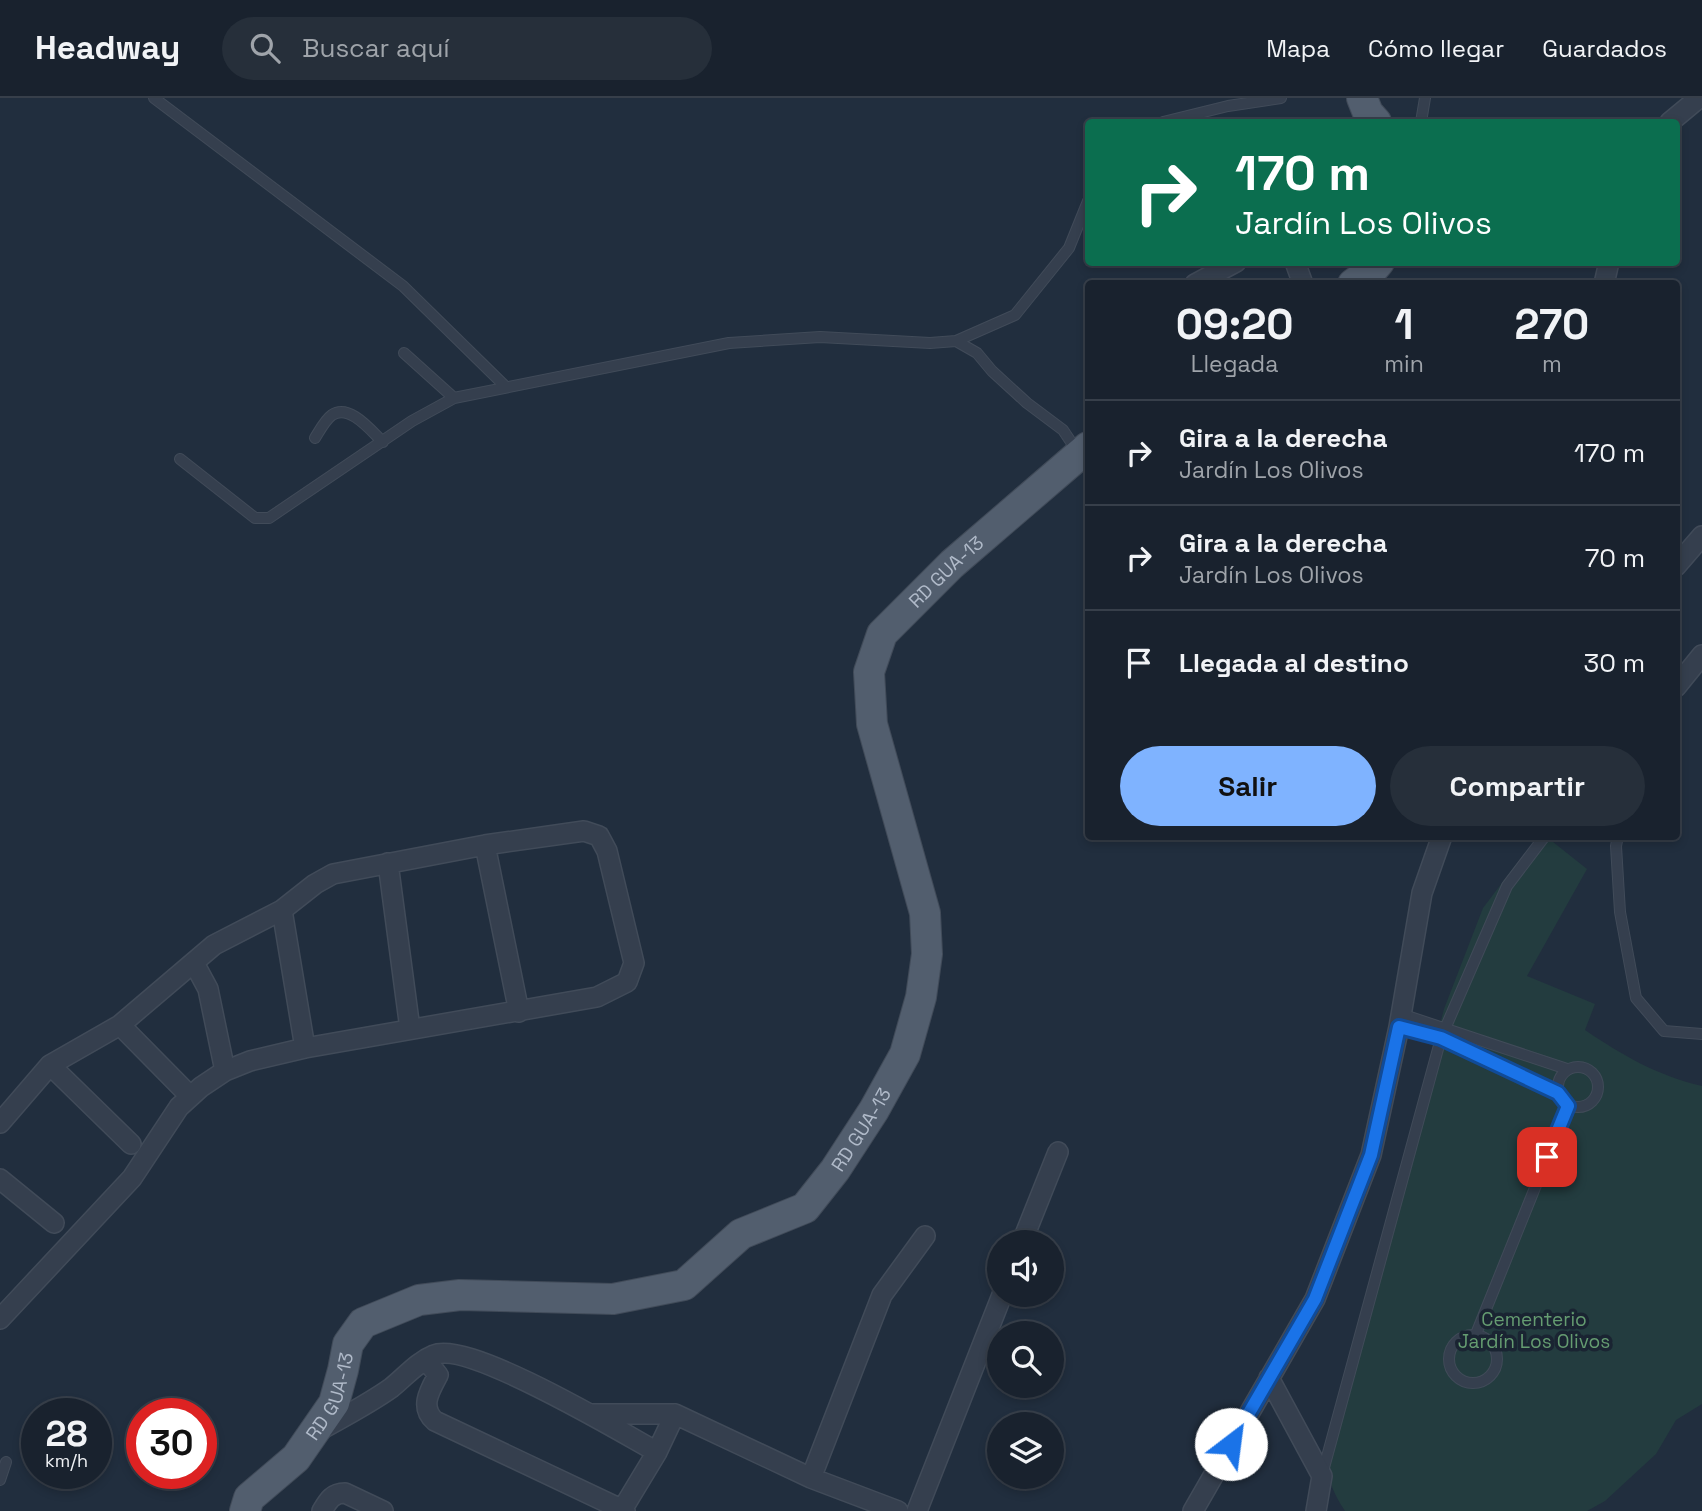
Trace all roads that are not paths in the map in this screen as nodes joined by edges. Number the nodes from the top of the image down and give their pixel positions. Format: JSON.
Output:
{"nodes":[{"id":1,"x":154,"y":98,"type":"edge"},
{"id":2,"x":1281,"y":98,"type":"edge"},
{"id":3,"x":1362,"y":98,"type":"edge"},
{"id":4,"x":1424,"y":98,"type":"edge"},
{"id":5,"x":1699,"y":98,"type":"edge"},
{"id":6,"x":1175,"y":119,"type":"edge"},
{"id":7,"x":1373,"y":119,"type":"edge"},
{"id":8,"x":1421,"y":119,"type":"edge"},
{"id":9,"x":1674,"y":119,"type":"edge"},
{"id":10,"x":1085,"y":208,"type":"edge"},
{"id":11,"x":1229,"y":266,"type":"edge"},
{"id":12,"x":1375,"y":266,"type":"edge"},
{"id":13,"x":1203,"y":280,"type":"edge"},
{"id":14,"x":1358,"y":280,"type":"edge"},
{"id":15,"x":956,"y":341,"type":"junction"},
{"id":16,"x":404,"y":353,"type":"dead end"},
{"id":17,"x":506,"y":387,"type":"junction"},
{"id":18,"x":454,"y":398,"type":"junction"},
{"id":19,"x":315,"y":438,"type":"dead end"},
{"id":20,"x":383,"y":442,"type":"junction"},
{"id":21,"x":1084,"y":451,"type":"edge"},
{"id":22,"x":180,"y":459,"type":"dead end"},
{"id":23,"x":1702,"y":536,"type":"edge"},
{"id":24,"x":1680,"y":561,"type":"edge"},
{"id":25,"x":1702,"y":655,"type":"edge"},
{"id":26,"x":1680,"y":682,"type":"edge"},
{"id":27,"x":1441,"y":840,"type":"edge"},
{"id":28,"x":1542,"y":840,"type":"edge"},
{"id":29,"x":1617,"y":840,"type":"edge"},
{"id":30,"x":485,"y":845,"type":"junction"},
{"id":31,"x":388,"y":863,"type":"junction"},
{"id":32,"x":282,"y":910,"type":"junction"},
{"id":33,"x":194,"y":963,"type":"junction"},
{"id":34,"x":519,"y":1012,"type":"junction"},
{"id":35,"x":1400,"y":1021,"type":"junction"},
{"id":36,"x":120,"y":1025,"type":"junction"},
{"id":37,"x":410,"y":1029,"type":"junction"},
{"id":38,"x":1443,"y":1033,"type":"junction"},
{"id":39,"x":1702,"y":1034,"type":"edge"},
{"id":40,"x":305,"y":1048,"type":"junction"},
{"id":41,"x":50,"y":1065,"type":"junction"},
{"id":42,"x":1567,"y":1069,"type":"junction"},
{"id":43,"x":225,"y":1071,"type":"junction"},
{"id":44,"x":1558,"y":1093,"type":"junction"},
{"id":45,"x":190,"y":1096,"type":"junction"},
{"id":46,"x":1568,"y":1106,"type":"junction"},
{"id":47,"x":0,"y":1124,"type":"edge"},
{"id":48,"x":131,"y":1144,"type":"dead end"},
{"id":49,"x":1058,"y":1152,"type":"dead end"},
{"id":50,"x":0,"y":1178,"type":"edge"},
{"id":51,"x":54,"y":1223,"type":"dead end"},
{"id":52,"x":1027,"y":1230,"type":"edge"},
{"id":53,"x":925,"y":1236,"type":"dead end"},
{"id":54,"x":997,"y":1307,"type":"edge"},
{"id":55,"x":0,"y":1319,"type":"edge"},
{"id":56,"x":1476,"y":1334,"type":"junction"},
{"id":57,"x":426,"y":1360,"type":"junction"},
{"id":58,"x":1269,"y":1378,"type":"junction"},
{"id":59,"x":591,"y":1414,"type":"junction"},
{"id":60,"x":675,"y":1414,"type":"junction"},
{"id":61,"x":313,"y":1435,"type":"junction"},
{"id":62,"x":657,"y":1452,"type":"junction"},
{"id":63,"x":6,"y":1462,"type":"dead end"},
{"id":64,"x":1322,"y":1476,"type":"junction"},
{"id":65,"x":811,"y":1478,"type":"junction"},
{"id":66,"x":0,"y":1480,"type":"edge"},
{"id":67,"x":624,"y":1510,"type":"edge"},
{"id":68,"x":244,"y":1511,"type":"edge"},
{"id":69,"x":322,"y":1511,"type":"edge"},
{"id":70,"x":383,"y":1511,"type":"edge"},
{"id":71,"x":898,"y":1511,"type":"edge"},
{"id":72,"x":917,"y":1511,"type":"edge"},
{"id":73,"x":1193,"y":1511,"type":"edge"},
{"id":74,"x":1316,"y":1511,"type":"edge"}],
"edges":[{"from":1,"to":17,"type":"lane"},
{"from":2,"to":6,"type":"lane"},
{"from":3,"to":7,"type":"main road"},
{"from":4,"to":8,"type":"lane"},
{"from":5,"to":9,"type":"street"},
{"from":10,"to":15,"type":"lane"},
{"from":11,"to":13,"type":"street"},
{"from":12,"to":14,"type":"main road"},
{"from":15,"to":17,"type":"lane"},
{"from":15,"to":21,"type":"lane"},
{"from":16,"to":18,"type":"lane"},
{"from":17,"to":18,"type":"lane"},
{"from":18,"to":20,"type":"lane"},
{"from":19,"to":20,"type":"lane"},
{"from":20,"to":22,"type":"lane"},
{"from":21,"to":61,"type":"main road","name":"RD GUA-13"},
{"from":23,"to":24,"type":"street"},
{"from":25,"to":26,"type":"street"},
{"from":27,"to":35,"type":"street"},
{"from":28,"to":38,"type":"lane"},
{"from":29,"to":39,"type":"lane"},
{"from":30,"to":31,"type":"street"},
{"from":30,"to":34,"type":"street"},
{"from":30,"to":34,"type":"street"},
{"from":31,"to":32,"type":"street"},
{"from":31,"to":37,"type":"street"},
{"from":32,"to":33,"type":"street"},
{"from":32,"to":40,"type":"street"},
{"from":33,"to":36,"type":"street"},
{"from":33,"to":43,"type":"street"},
{"from":34,"to":37,"type":"street"},
{"from":35,"to":38,"type":"lane"},
{"from":35,"to":58,"type":"street"},
{"from":36,"to":41,"type":"street"},
{"from":36,"to":45,"type":"street"},
{"from":37,"to":40,"type":"street"},
{"from":38,"to":42,"type":"lane"},
{"from":38,"to":44,"type":"lane"},
{"from":38,"to":64,"type":"lane"},
{"from":40,"to":43,"type":"street"},
{"from":41,"to":47,"type":"street"},
{"from":41,"to":48,"type":"street"},
{"from":42,"to":44,"type":"lane"},
{"from":42,"to":46,"type":"lane"},
{"from":43,"to":45,"type":"street"},
{"from":44,"to":46,"type":"lane"},
{"from":45,"to":55,"type":"street"},
{"from":46,"to":56,"type":"lane"},
{"from":49,"to":52,"type":"street"},
{"from":50,"to":51,"type":"street"},
{"from":53,"to":65,"type":"street"},
{"from":54,"to":72,"type":"street"},
{"from":56,"to":56,"type":"lane"},
{"from":57,"to":59,"type":"street"},
{"from":57,"to":61,"type":"street"},
{"from":57,"to":67,"type":"street"},
{"from":58,"to":64,"type":"street"},
{"from":58,"to":73,"type":"street"},
{"from":59,"to":60,"type":"street"},
{"from":59,"to":62,"type":"street"},
{"from":60,"to":62,"type":"street"},
{"from":60,"to":65,"type":"street"},
{"from":61,"to":68,"type":"main road","name":"RD GUA-13"},
{"from":62,"to":67,"type":"street"},
{"from":63,"to":66,"type":"lane"},
{"from":64,"to":74,"type":"street"},
{"from":65,"to":71,"type":"street"},
{"from":69,"to":70,"type":"street"}]}
